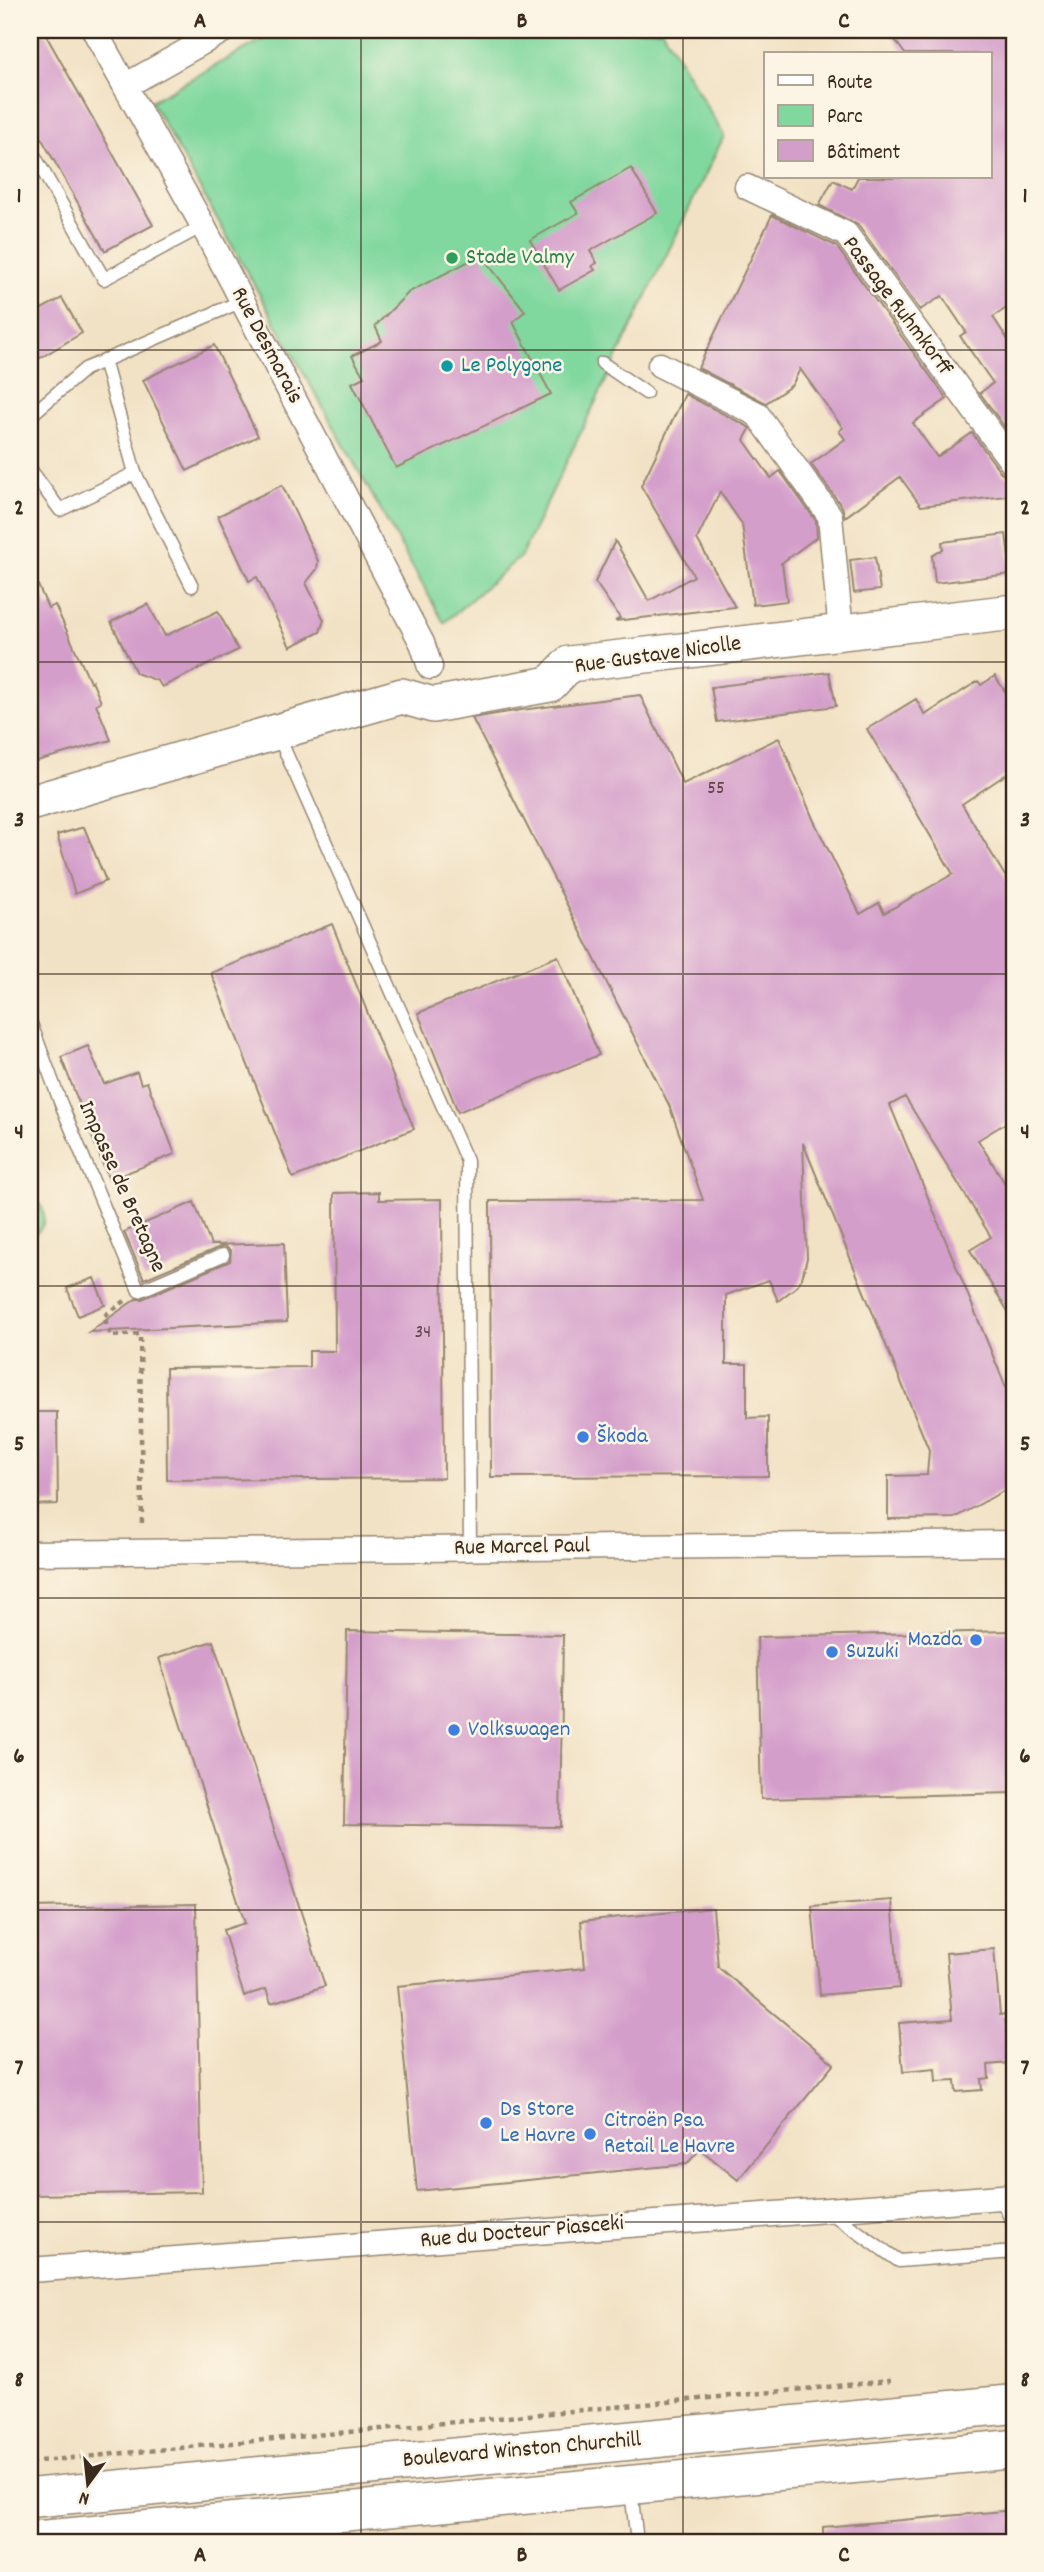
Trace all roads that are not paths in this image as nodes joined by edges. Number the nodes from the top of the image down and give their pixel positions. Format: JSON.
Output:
{"nodes":[{"id":1,"x":94,"y":30,"type":"edge"},
{"id":2,"x":224,"y":30,"type":"edge"},
{"id":3,"x":125,"y":86,"type":"junction"},
{"id":4,"x":30,"y":148,"type":"edge"},
{"id":5,"x":747,"y":187,"type":"dead end"},
{"id":6,"x":203,"y":226,"type":"junction"},
{"id":7,"x":242,"y":301,"type":"junction"},
{"id":8,"x":104,"y":360,"type":"junction"},
{"id":9,"x":602,"y":363,"type":"dead end"},
{"id":10,"x":660,"y":365,"type":"dead end"},
{"id":11,"x":646,"y":393,"type":"dead end"},
{"id":12,"x":30,"y":416,"type":"edge"},
{"id":13,"x":1014,"y":465,"type":"edge"},
{"id":14,"x":30,"y":469,"type":"edge"},
{"id":15,"x":135,"y":473,"type":"junction"},
{"id":16,"x":192,"y":586,"type":"dead end"},
{"id":17,"x":1014,"y":612,"type":"edge"},
{"id":18,"x":841,"y":632,"type":"junction"},
{"id":19,"x":430,"y":667,"type":"dead end"},
{"id":20,"x":277,"y":732,"type":"junction"},
{"id":21,"x":30,"y":803,"type":"edge"},
{"id":22,"x":30,"y":1021,"type":"edge"},
{"id":23,"x":223,"y":1255,"type":"dead end"},
{"id":24,"x":1014,"y":1542,"type":"edge"},
{"id":25,"x":470,"y":1548,"type":"junction"},
{"id":26,"x":30,"y":1553,"type":"edge"},
{"id":27,"x":1007,"y":2196,"type":"edge"},
{"id":28,"x":825,"y":2209,"type":"junction"},
{"id":29,"x":1014,"y":2225,"type":"edge"},
{"id":30,"x":1014,"y":2252,"type":"edge"},
{"id":31,"x":30,"y":2270,"type":"edge"},
{"id":32,"x":1014,"y":2404,"type":"edge"},
{"id":33,"x":1014,"y":2449,"type":"edge"},
{"id":34,"x":630,"y":2484,"type":"junction"},
{"id":35,"x":30,"y":2498,"type":"edge"},
{"id":36,"x":30,"y":2541,"type":"edge"},
{"id":37,"x":637,"y":2542,"type":"edge"}],
"edges":[{"from":1,"to":3,"type":"street","name":"Rue Desmarais"},
{"from":2,"to":3,"type":"street"},
{"from":3,"to":6,"type":"street","name":"Rue Desmarais"},
{"from":4,"to":6,"type":"lane"},
{"from":5,"to":13,"type":"street","name":"Passage Ruhmkorff"},
{"from":6,"to":7,"type":"street","name":"Rue Desmarais"},
{"from":7,"to":8,"type":"lane"},
{"from":7,"to":19,"type":"street","name":"Rue Desmarais"},
{"from":8,"to":12,"type":"lane"},
{"from":8,"to":15,"type":"lane"},
{"from":9,"to":11,"type":"lane"},
{"from":10,"to":18,"type":"street"},
{"from":14,"to":15,"type":"lane"},
{"from":15,"to":16,"type":"lane"},
{"from":17,"to":18,"type":"street","name":"Rue Gustave Nicolle"},
{"from":18,"to":20,"type":"street","name":"Rue Gustave Nicolle"},
{"from":20,"to":21,"type":"street","name":"Rue Gustave Nicolle"},
{"from":20,"to":25,"type":"lane"},
{"from":22,"to":23,"type":"lane","name":"Impasse de Bretagne"},
{"from":24,"to":25,"type":"street","name":"Rue Marcel Paul"},
{"from":25,"to":26,"type":"street","name":"Rue Marcel Paul"},
{"from":27,"to":28,"type":"street","name":"Rue du Docteur Piasceki"},
{"from":27,"to":29,"type":"lane"},
{"from":28,"to":30,"type":"lane"},
{"from":28,"to":31,"type":"street","name":"Rue du Docteur Piasceki"},
{"from":32,"to":35,"type":"main road","name":"Boulevard Winston Churchill"},
{"from":33,"to":34,"type":"main road","name":"Boulevard Winston Churchill"},
{"from":34,"to":36,"type":"main road","name":"Boulevard Winston Churchill"},
{"from":34,"to":37,"type":"lane"}]}
